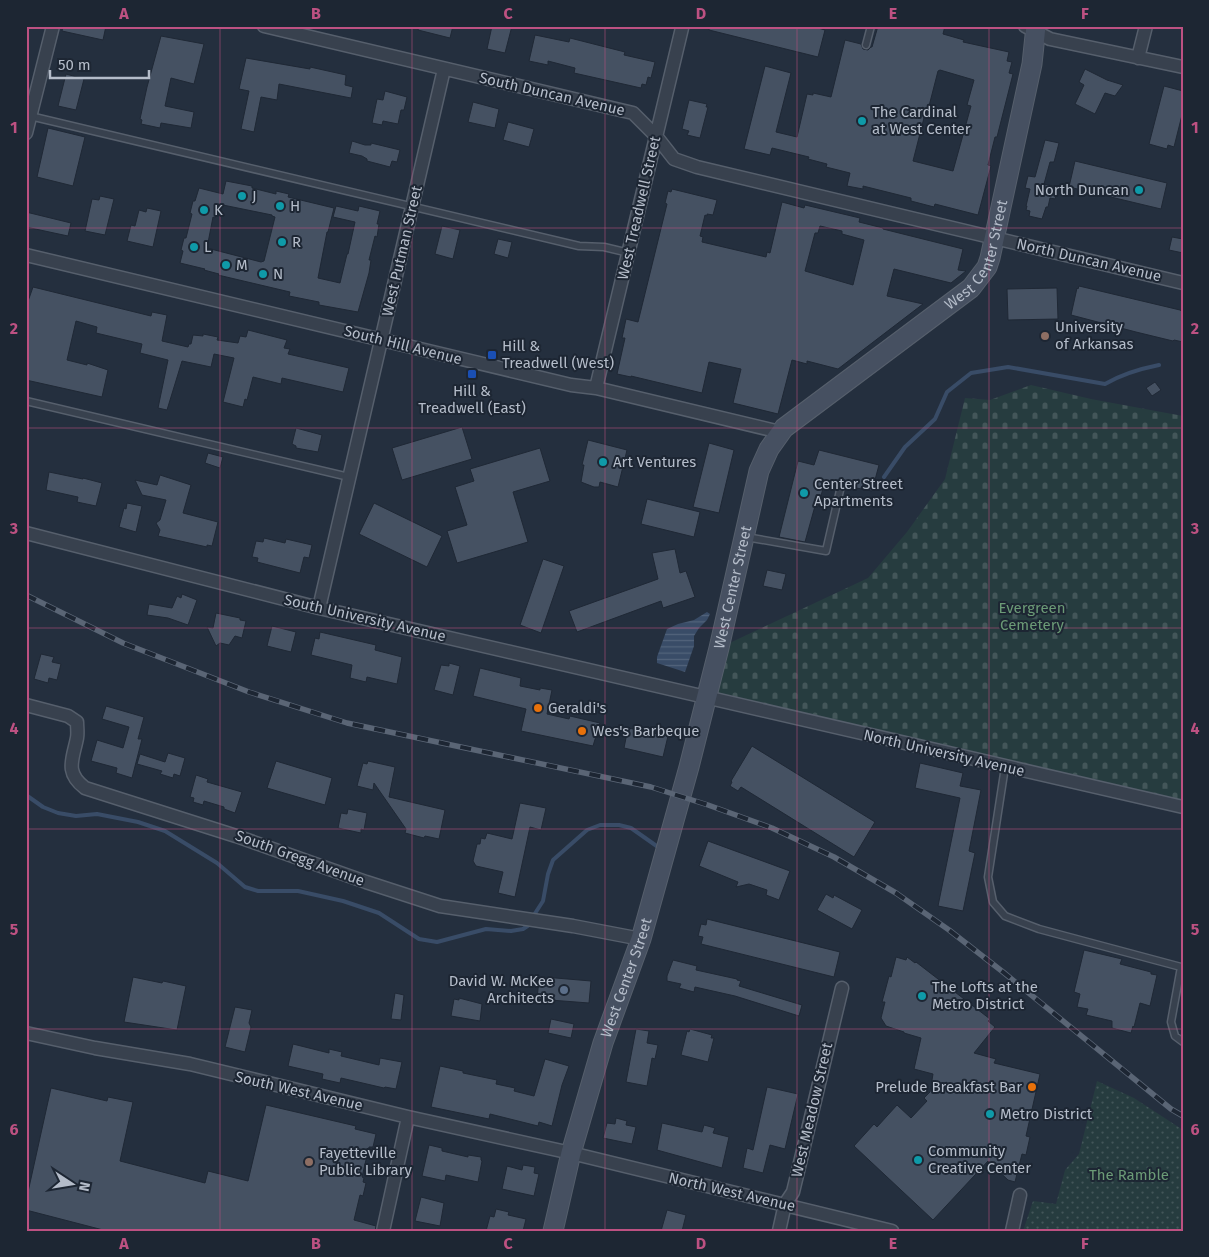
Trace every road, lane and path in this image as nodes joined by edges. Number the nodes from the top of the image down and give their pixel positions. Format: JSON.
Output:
{"nodes":[{"id":1,"x":52,"y":26,"type":"edge"},
{"id":2,"x":264,"y":26,"type":"edge"},
{"id":3,"x":871,"y":26,"type":"edge"},
{"id":4,"x":1146,"y":26,"type":"edge"},
{"id":5,"x":682,"y":28,"type":"dead end"},
{"id":6,"x":1032,"y":28,"type":"edge"},
{"id":7,"x":866,"y":46,"type":"dead end"},
{"id":8,"x":1138,"y":58,"type":"junction"},
{"id":9,"x":1183,"y":67,"type":"edge"},
{"id":10,"x":444,"y":69,"type":"junction"},
{"id":11,"x":28,"y":116,"type":"edge"},
{"id":12,"x":26,"y":132,"type":"edge"},
{"id":13,"x":656,"y":136,"type":"junction"},
{"id":14,"x":413,"y":206,"type":"junction"},
{"id":15,"x":995,"y":238,"type":"junction"},
{"id":16,"x":630,"y":253,"type":"junction"},
{"id":17,"x":26,"y":255,"type":"edge"},
{"id":18,"x":1183,"y":282,"type":"edge"},
{"id":19,"x":382,"y":339,"type":"junction"},
{"id":20,"x":596,"y":388,"type":"junction"},
{"id":21,"x":26,"y":401,"type":"edge"},
{"id":22,"x":780,"y":432,"type":"junction"},
{"id":23,"x":349,"y":477,"type":"junction"},
{"id":24,"x":841,"y":486,"type":"dead end"},
{"id":25,"x":26,"y":533,"type":"edge"},
{"id":26,"x":744,"y":536,"type":"junction"},
{"id":27,"x":319,"y":608,"type":"junction"},
{"id":28,"x":706,"y":698,"type":"junction"},
{"id":29,"x":26,"y":705,"type":"edge"},
{"id":30,"x":1005,"y":767,"type":"junction"},
{"id":31,"x":1183,"y":807,"type":"edge"},
{"id":32,"x":641,"y":939,"type":"junction"},
{"id":33,"x":842,"y":988,"type":"dead end"},
{"id":34,"x":26,"y":1033,"type":"edge"},
{"id":35,"x":1183,"y":1042,"type":"edge"},
{"id":36,"x":408,"y":1117,"type":"junction"},
{"id":37,"x":571,"y":1153,"type":"junction"},
{"id":38,"x":1020,"y":1195,"type":"dead end"},
{"id":39,"x":785,"y":1204,"type":"junction"},
{"id":40,"x":382,"y":1231,"type":"edge"},
{"id":41,"x":553,"y":1231,"type":"edge"},
{"id":42,"x":779,"y":1231,"type":"edge"},
{"id":43,"x":892,"y":1231,"type":"edge"},
{"id":44,"x":1012,"y":1231,"type":"edge"}],
"edges":[{"from":1,"to":11,"type":"street"},
{"from":2,"to":10,"type":"street","name":"South Duncan Avenue"},
{"from":3,"to":7,"type":"lane"},
{"from":4,"to":8,"type":"street"},
{"from":5,"to":13,"type":"street","name":"West Treadwell Street"},
{"from":6,"to":8,"type":"street"},
{"from":6,"to":15,"type":"street","name":"West Center Street"},
{"from":8,"to":9,"type":"street"},
{"from":10,"to":13,"type":"street","name":"South Duncan Avenue"},
{"from":10,"to":14,"type":"street","name":"West Putman Street"},
{"from":11,"to":12,"type":"street"},
{"from":11,"to":14,"type":"lane"},
{"from":13,"to":15,"type":"street","name":"South Duncan Avenue"},
{"from":13,"to":16,"type":"street","name":"West Treadwell Street"},
{"from":14,"to":16,"type":"lane"},
{"from":14,"to":19,"type":"street","name":"West Putman Street"},
{"from":15,"to":18,"type":"street","name":"North Duncan Avenue"},
{"from":15,"to":22,"type":"street","name":"West Center Street"},
{"from":16,"to":20,"type":"street","name":"West Treadwell Street"},
{"from":17,"to":19,"type":"street","name":"South Hill Avenue"},
{"from":19,"to":20,"type":"street","name":"South Hill Avenue"},
{"from":19,"to":23,"type":"street","name":"West Putman Street"},
{"from":20,"to":22,"type":"street","name":"South Hill Avenue"},
{"from":21,"to":23,"type":"lane"},
{"from":22,"to":26,"type":"street","name":"West Center Street"},
{"from":23,"to":27,"type":"street","name":"West Putman Street"},
{"from":24,"to":26,"type":"lane"},
{"from":25,"to":27,"type":"street","name":"South University Avenue"},
{"from":26,"to":28,"type":"street","name":"West Center Street"},
{"from":27,"to":28,"type":"street","name":"South University Avenue"},
{"from":28,"to":30,"type":"street","name":"North University Avenue"},
{"from":28,"to":32,"type":"street","name":"West Center Street"},
{"from":29,"to":32,"type":"street","name":"South Gregg Avenue"},
{"from":30,"to":31,"type":"street","name":"North University Avenue"},
{"from":30,"to":35,"type":"lane"},
{"from":32,"to":37,"type":"street","name":"West Center Street"},
{"from":33,"to":39,"type":"street","name":"West Meadow Street"},
{"from":34,"to":36,"type":"street","name":"South West Avenue"},
{"from":36,"to":37,"type":"street","name":"South West Avenue"},
{"from":36,"to":40,"type":"street"},
{"from":37,"to":39,"type":"street","name":"North West Avenue"},
{"from":37,"to":41,"type":"street","name":"West Center Street"},
{"from":38,"to":44,"type":"street"},
{"from":39,"to":42,"type":"street","name":"West Meadow Street"},
{"from":39,"to":43,"type":"street","name":"North West Avenue"}]}
